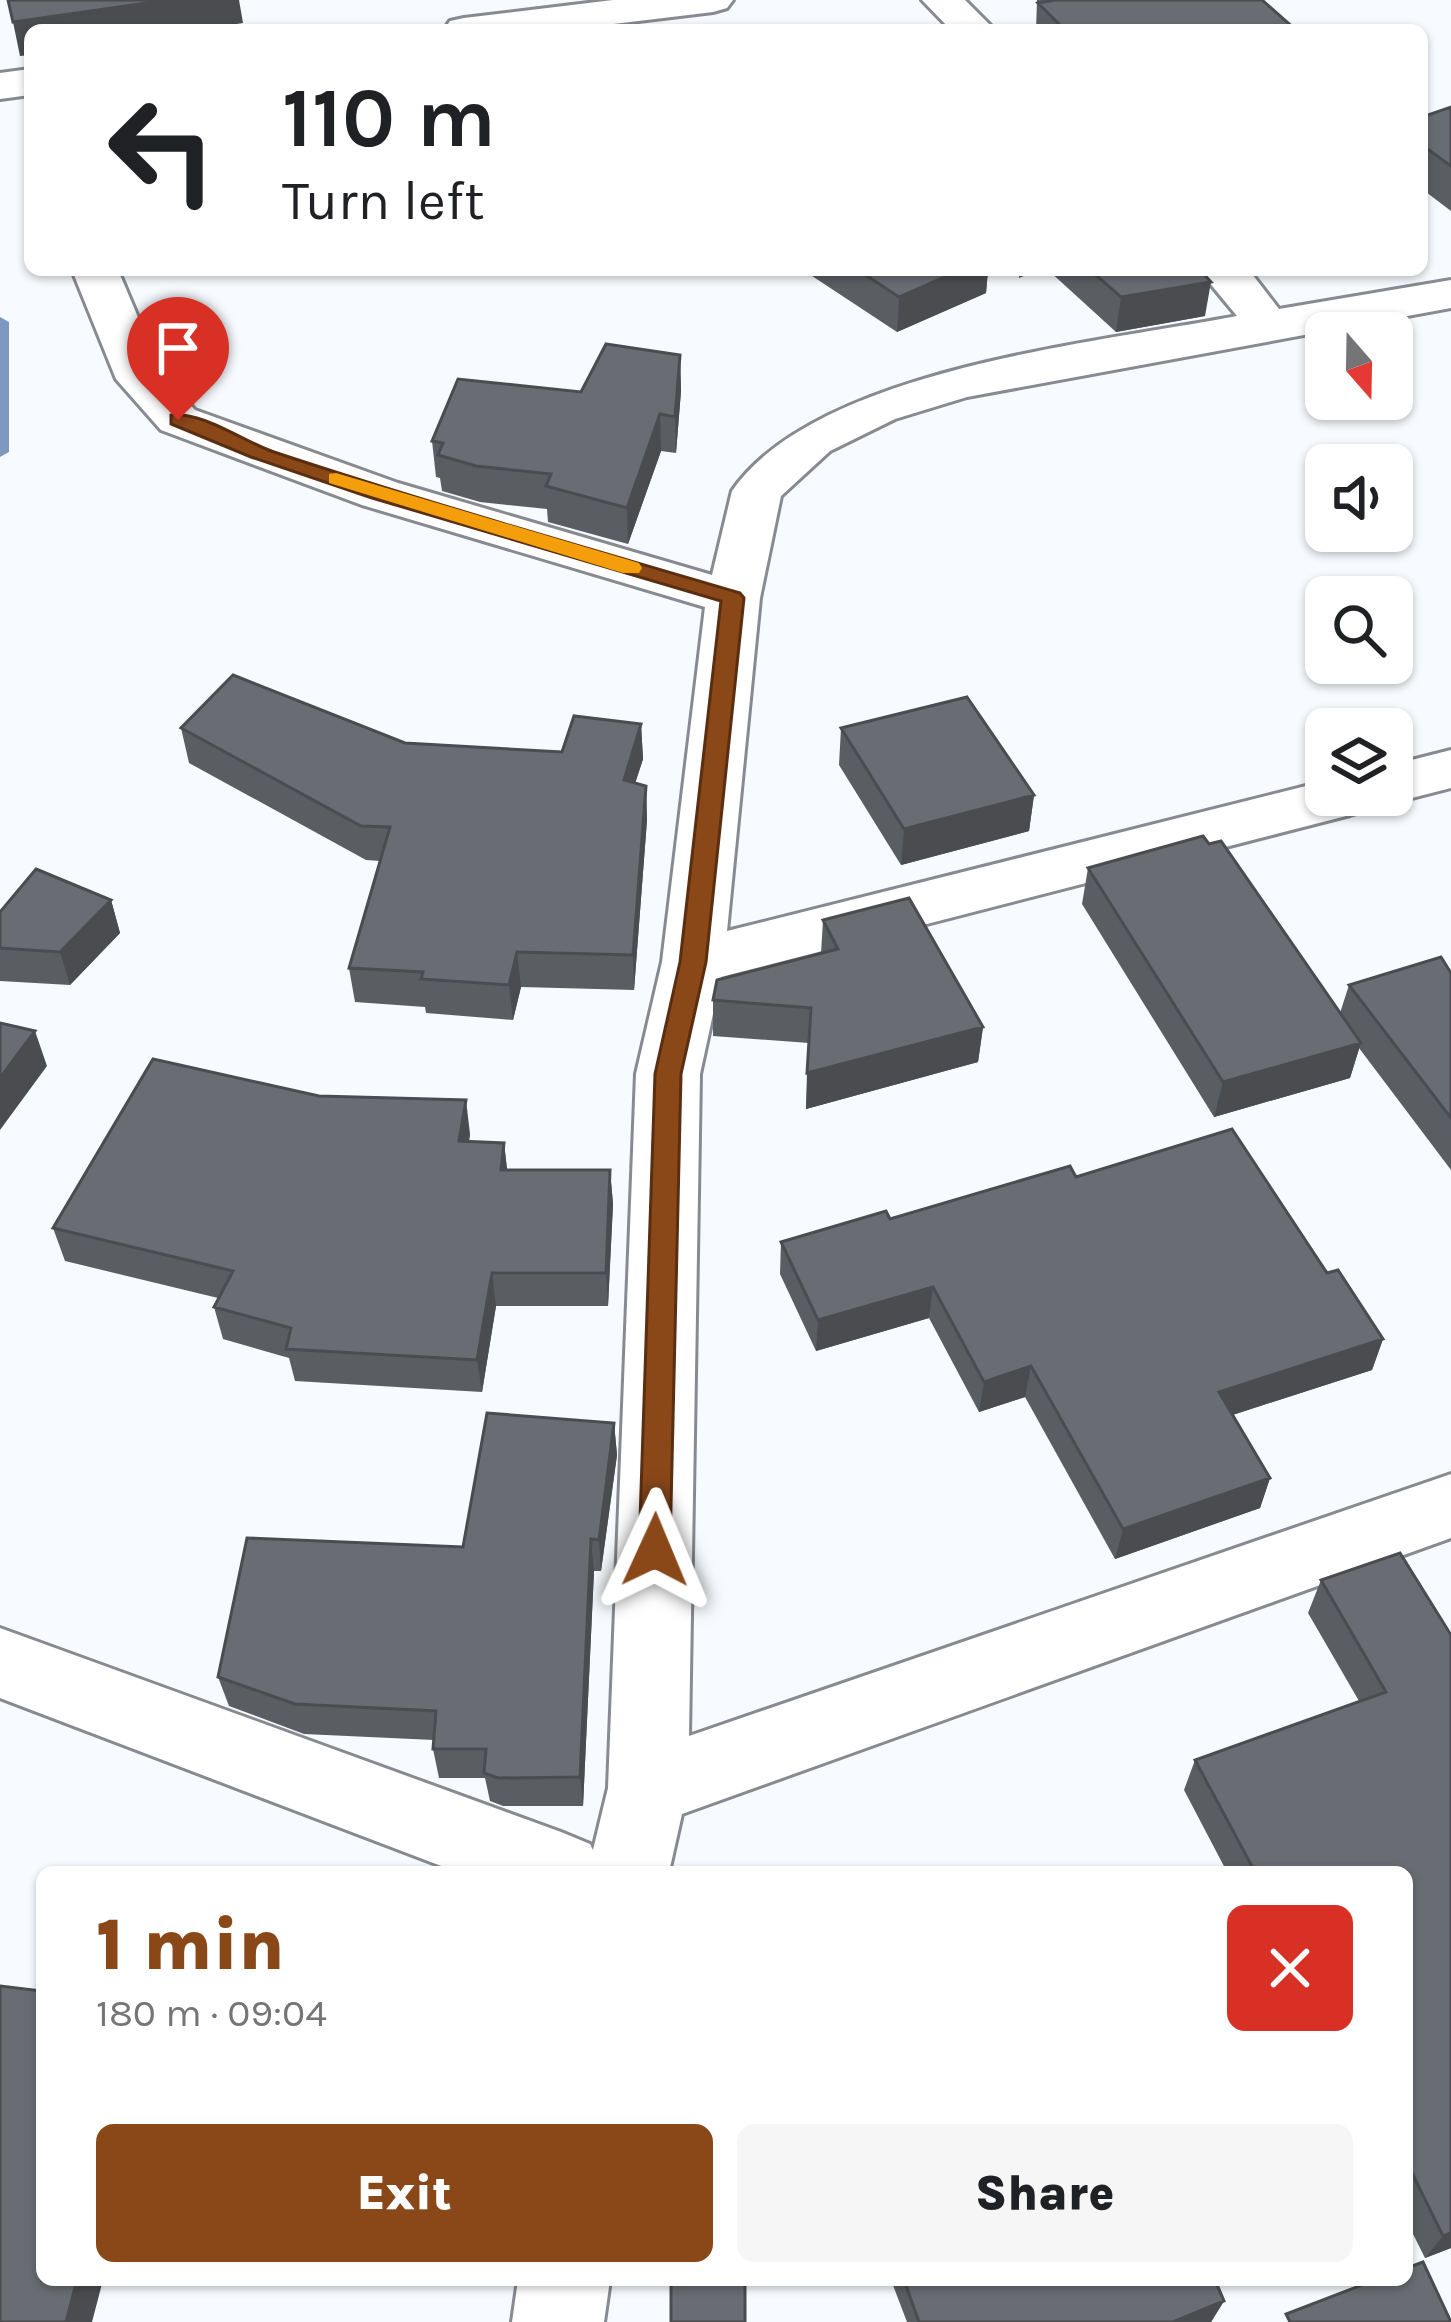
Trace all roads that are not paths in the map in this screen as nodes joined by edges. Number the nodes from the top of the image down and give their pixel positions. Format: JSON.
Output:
{"nodes":[{"id":1,"x":713,"y":0,"type":"edge"},
{"id":2,"x":942,"y":0,"type":"edge"},
{"id":3,"x":514,"y":24,"type":"edge"},
{"id":4,"x":968,"y":24,"type":"edge"},
{"id":5,"x":97,"y":276,"type":"edge"},
{"id":6,"x":1228,"y":276,"type":"edge"},
{"id":7,"x":1451,"y":294,"type":"edge"},
{"id":8,"x":1266,"y":325,"type":"junction"},
{"id":9,"x":733,"y":598,"type":"junction"},
{"id":10,"x":1451,"y":770,"type":"edge"},
{"id":11,"x":1413,"y":779,"type":"edge"},
{"id":12,"x":1305,"y":806,"type":"edge"},
{"id":13,"x":693,"y":962,"type":"junction"},
{"id":14,"x":1451,"y":1506,"type":"edge"},
{"id":15,"x":0,"y":1663,"type":"edge"},
{"id":16,"x":648,"y":1788,"type":"junction"},
{"id":17,"x":546,"y":1866,"type":"edge"},
{"id":18,"x":629,"y":1866,"type":"edge"},
{"id":19,"x":563,"y":2286,"type":"edge"},
{"id":20,"x":558,"y":2322,"type":"edge"}],
"edges":[{"from":1,"to":3,"type":"street"},
{"from":2,"to":4,"type":"street"},
{"from":5,"to":9,"type":"street"},
{"from":6,"to":8,"type":"street"},
{"from":7,"to":8,"type":"street"},
{"from":8,"to":9,"type":"street"},
{"from":9,"to":13,"type":"street"},
{"from":10,"to":11,"type":"street"},
{"from":12,"to":13,"type":"street"},
{"from":13,"to":16,"type":"street"},
{"from":14,"to":16,"type":"street"},
{"from":15,"to":17,"type":"street"},
{"from":16,"to":18,"type":"street"},
{"from":19,"to":20,"type":"street"}]}
